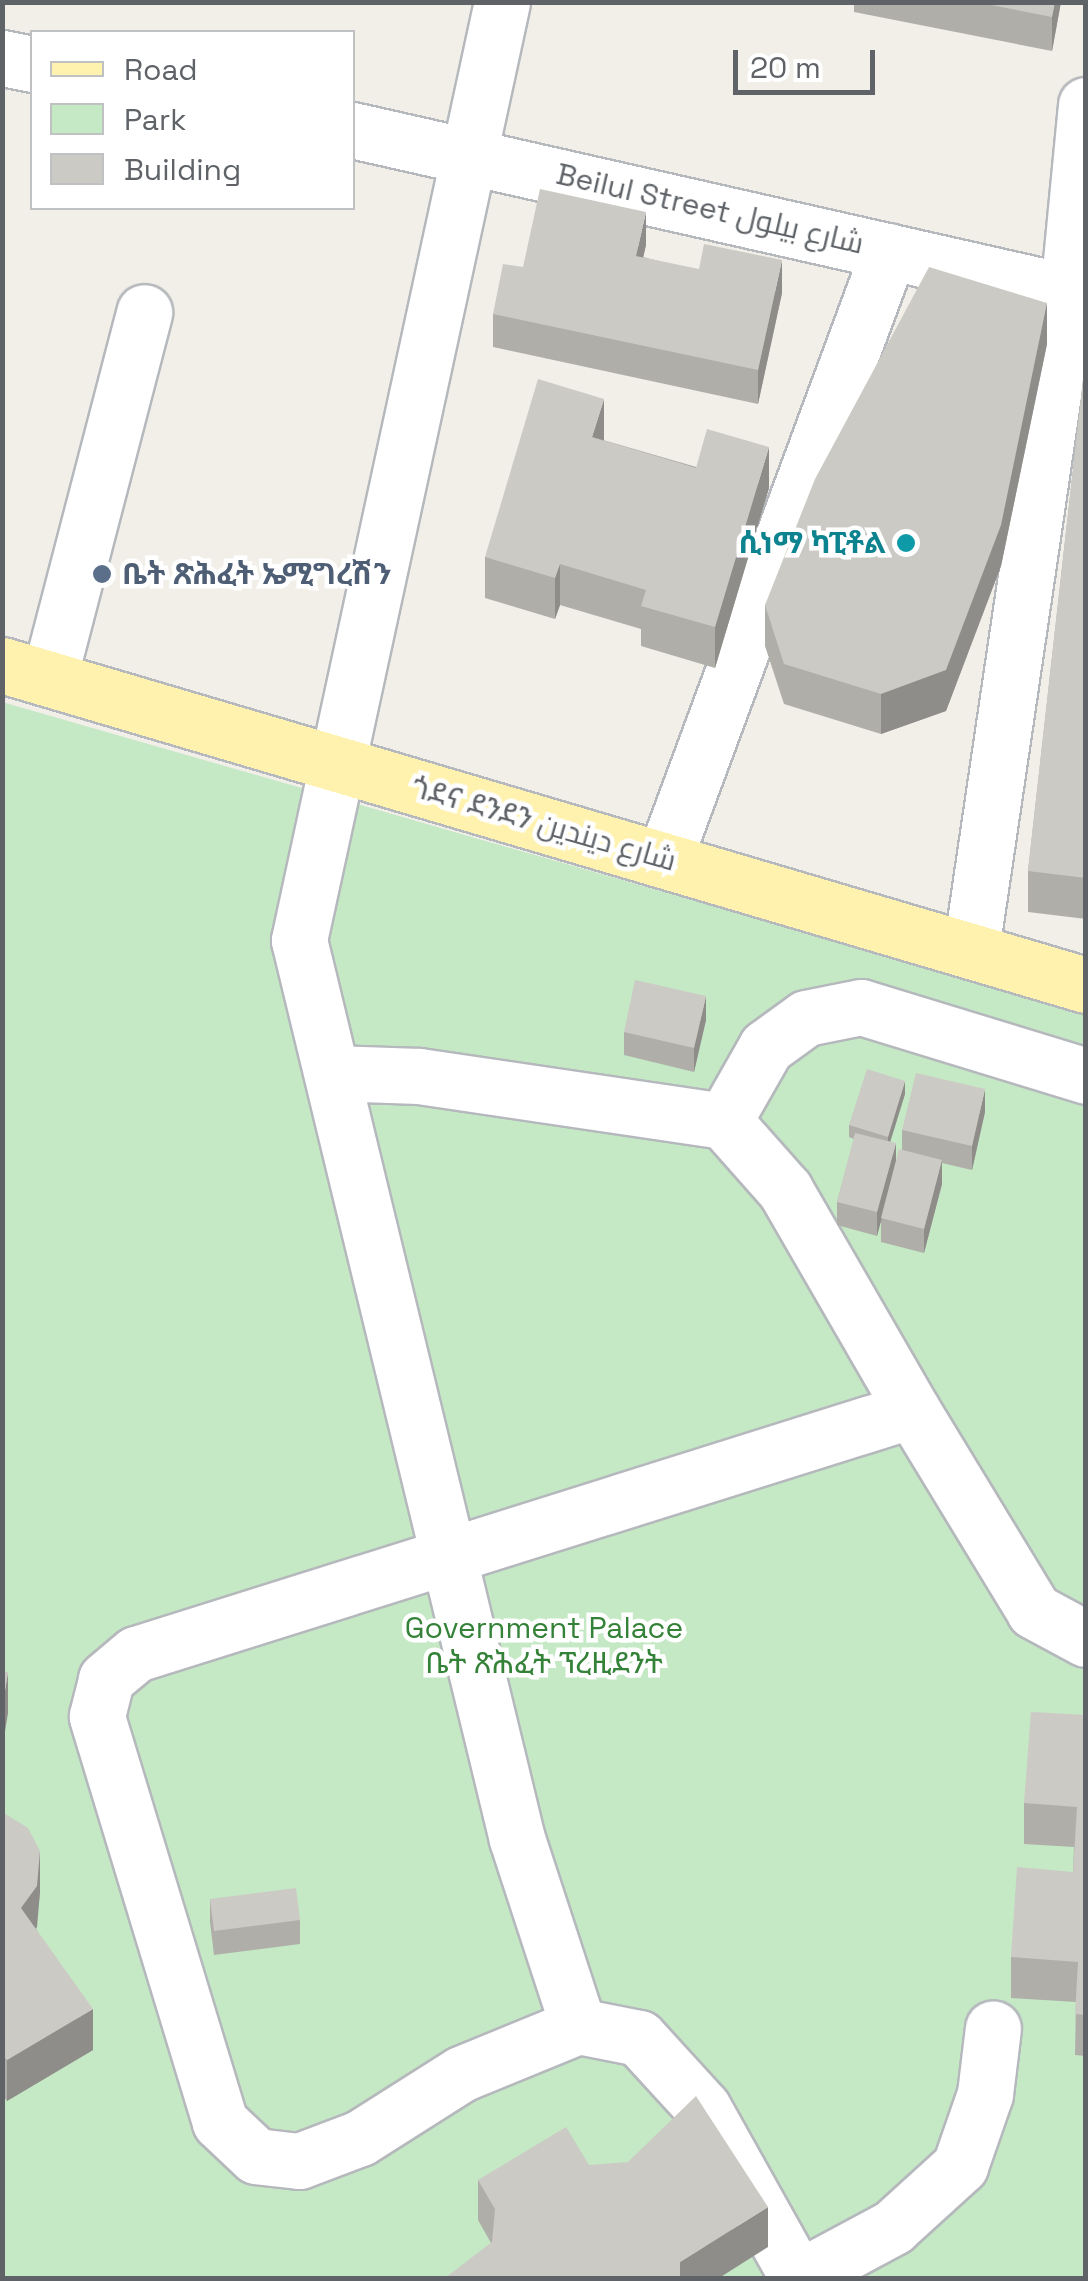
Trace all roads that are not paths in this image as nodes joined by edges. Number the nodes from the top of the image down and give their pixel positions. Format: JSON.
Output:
{"nodes":[{"id":1,"x":502,"y":2,"type":"edge"},
{"id":2,"x":2,"y":58,"type":"edge"},
{"id":3,"x":30,"y":64,"type":"edge"},
{"id":4,"x":1086,"y":105,"type":"edge"},
{"id":5,"x":355,"y":131,"type":"edge"},
{"id":6,"x":476,"y":154,"type":"junction"},
{"id":7,"x":890,"y":251,"type":"junction"},
{"id":8,"x":1073,"y":308,"type":"edge"},
{"id":9,"x":144,"y":312,"type":"dead end"},
{"id":10,"x":26,"y":672,"type":"edge"},
{"id":11,"x":335,"y":762,"type":"junction"},
{"id":12,"x":664,"y":859,"type":"junction"},
{"id":13,"x":971,"y":950,"type":"junction"},
{"id":14,"x":1086,"y":985,"type":"edge"},
{"id":15,"x":332,"y":1073,"type":"junction"},
{"id":16,"x":1086,"y":1076,"type":"edge"},
{"id":17,"x":724,"y":1121,"type":"junction"},
{"id":18,"x":912,"y":1410,"type":"junction"},
{"id":19,"x":446,"y":1556,"type":"junction"},
{"id":20,"x":1086,"y":1639,"type":"edge"},
{"id":21,"x":578,"y":2026,"type":"junction"},
{"id":22,"x":993,"y":2028,"type":"dead end"},
{"id":23,"x":798,"y":2278,"type":"edge"}],
"edges":[{"from":1,"to":6,"type":"street"},
{"from":2,"to":3,"type":"street"},
{"from":4,"to":8,"type":"street"},
{"from":5,"to":6,"type":"street","name":"Beilul Street شارع بيلول"},
{"from":6,"to":7,"type":"street","name":"Beilul Street شارع بيلول"},
{"from":6,"to":11,"type":"street"},
{"from":7,"to":8,"type":"street","name":"Beilul Street شارع بيلول"},
{"from":7,"to":12,"type":"street"},
{"from":8,"to":13,"type":"street"},
{"from":9,"to":10,"type":"street"},
{"from":10,"to":11,"type":"main road","name":"ጎደና ደንደን شارع ديندين"},
{"from":11,"to":12,"type":"main road","name":"ጎደና ደንደን شارع ديندين"},
{"from":11,"to":15,"type":"street"},
{"from":12,"to":13,"type":"main road","name":"ጎደና ደንደን شارع ديندين"},
{"from":13,"to":14,"type":"main road","name":"ጎደና ደንደን شارع ديندين"},
{"from":15,"to":17,"type":"street"},
{"from":15,"to":19,"type":"street"},
{"from":16,"to":17,"type":"street"},
{"from":17,"to":18,"type":"street"},
{"from":18,"to":19,"type":"street"},
{"from":18,"to":20,"type":"street"},
{"from":19,"to":21,"type":"street"},
{"from":19,"to":21,"type":"street"},
{"from":21,"to":23,"type":"street"},
{"from":22,"to":23,"type":"street"}]}
